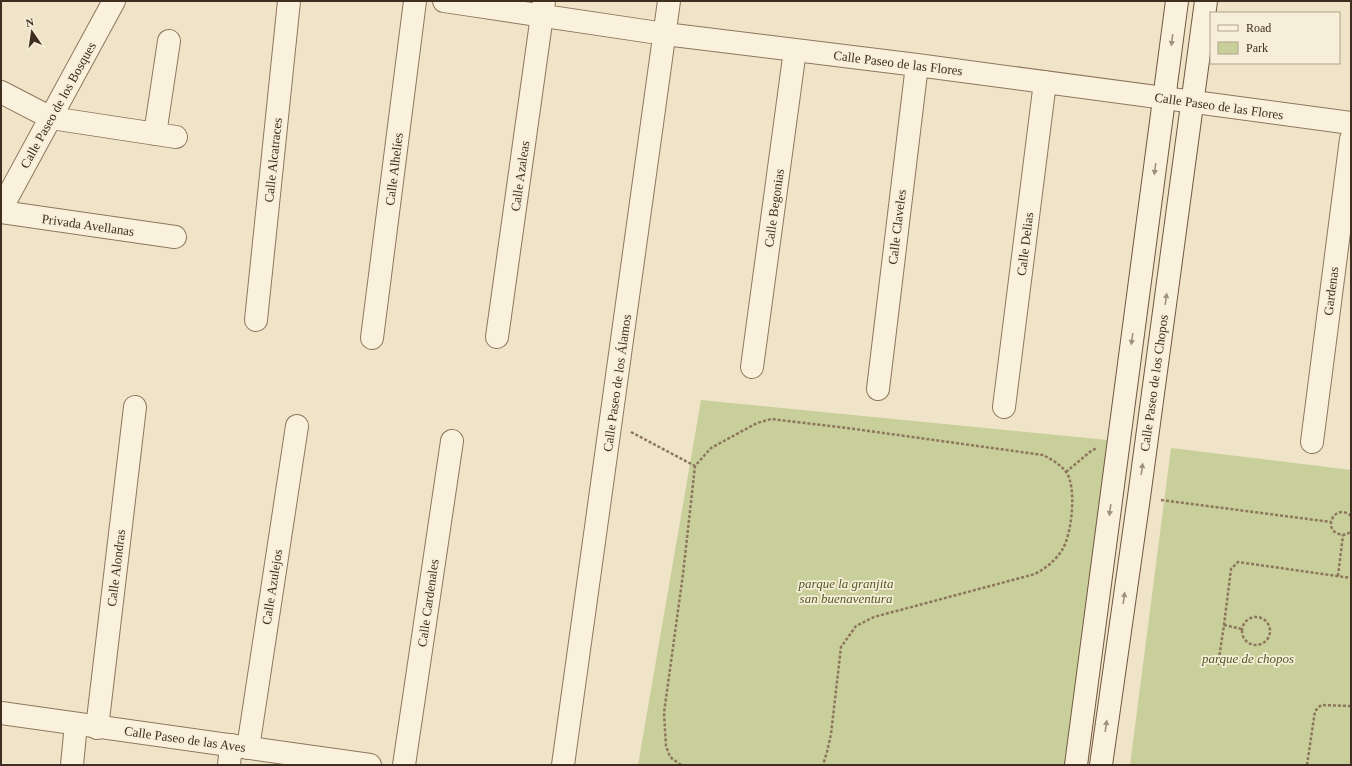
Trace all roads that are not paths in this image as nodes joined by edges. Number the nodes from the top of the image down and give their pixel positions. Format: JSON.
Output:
{"nodes":[{"id":1,"x":289,"y":1,"type":"edge"},
{"id":2,"x":415,"y":1,"type":"edge"},
{"id":3,"x":444,"y":1,"type":"edge"},
{"id":4,"x":669,"y":1,"type":"edge"},
{"id":5,"x":1177,"y":1,"type":"edge"},
{"id":6,"x":1206,"y":1,"type":"edge"},
{"id":7,"x":111,"y":2,"type":"edge"},
{"id":8,"x":543,"y":8,"type":"edge"},
{"id":9,"x":665,"y":34,"type":"junction"},
{"id":10,"x":169,"y":41,"type":"dead end"},
{"id":11,"x":795,"y":50,"type":"junction"},
{"id":12,"x":917,"y":65,"type":"junction"},
{"id":13,"x":1045,"y":82,"type":"junction"},
{"id":14,"x":1,"y":92,"type":"edge"},
{"id":15,"x":1164,"y":98,"type":"junction"},
{"id":16,"x":1193,"y":102,"type":"junction"},
{"id":17,"x":51,"y":118,"type":"junction"},
{"id":18,"x":1351,"y":123,"type":"edge"},
{"id":19,"x":1351,"y":139,"type":"edge"},
{"id":20,"x":1,"y":208,"type":"edge"},
{"id":21,"x":1,"y":212,"type":"edge"},
{"id":22,"x":175,"y":237,"type":"dead end"},
{"id":23,"x":256,"y":320,"type":"dead end"},
{"id":24,"x":497,"y":337,"type":"dead end"},
{"id":25,"x":372,"y":338,"type":"dead end"},
{"id":26,"x":752,"y":367,"type":"dead end"},
{"id":27,"x":878,"y":389,"type":"dead end"},
{"id":28,"x":135,"y":407,"type":"dead end"},
{"id":29,"x":1004,"y":407,"type":"dead end"},
{"id":30,"x":297,"y":426,"type":"dead end"},
{"id":31,"x":452,"y":441,"type":"dead end"},
{"id":32,"x":1312,"y":442,"type":"dead end"},
{"id":33,"x":1,"y":713,"type":"edge"},
{"id":34,"x":87,"y":726,"type":"junction"},
{"id":35,"x":236,"y":753,"type":"edge"},
{"id":36,"x":72,"y":765,"type":"edge"},
{"id":37,"x":370,"y":765,"type":"edge"},
{"id":38,"x":404,"y":765,"type":"edge"},
{"id":39,"x":563,"y":765,"type":"edge"},
{"id":40,"x":1076,"y":765,"type":"edge"},
{"id":41,"x":1101,"y":765,"type":"edge"}],
"edges":[{"from":1,"to":23,"type":"street","name":"Calle Alcatraces"},
{"from":2,"to":25,"type":"street","name":"Calle Alhelíes"},
{"from":3,"to":8,"type":"street","name":"Calle Paseo de las Flores"},
{"from":4,"to":9,"type":"street","name":"Calle Paseo de los Álamos"},
{"from":5,"to":15,"type":"street","name":"Calle Paseo de los Chopos","one_way":true},
{"from":6,"to":16,"type":"street","name":"Calle Paseo de los Chopos"},
{"from":7,"to":17,"type":"street","name":"Calle Paseo de los Bosques"},
{"from":8,"to":9,"type":"street","name":"Calle Paseo de las Flores"},
{"from":8,"to":24,"type":"street","name":"Calle Azaleas"},
{"from":9,"to":11,"type":"street","name":"Calle Paseo de las Flores"},
{"from":9,"to":39,"type":"street","name":"Calle Paseo de los Álamos"},
{"from":10,"to":17,"type":"street"},
{"from":11,"to":12,"type":"street","name":"Calle Paseo de las Flores"},
{"from":11,"to":26,"type":"street","name":"Calle Begonias"},
{"from":12,"to":13,"type":"street","name":"Calle Paseo de las Flores"},
{"from":12,"to":27,"type":"street","name":"Calle Claveles"},
{"from":13,"to":15,"type":"street","name":"Calle Paseo de las Flores"},
{"from":13,"to":29,"type":"street","name":"Calle Delias"},
{"from":14,"to":17,"type":"street"},
{"from":15,"to":16,"type":"street","name":"Calle Paseo de las Flores"},
{"from":15,"to":40,"type":"street","name":"Calle Paseo de los Chopos","one_way":true},
{"from":16,"to":18,"type":"street","name":"Calle Paseo de las Flores"},
{"from":41,"to":16,"type":"street","name":"Calle Paseo de los Chopos","one_way":true},
{"from":17,"to":20,"type":"street","name":"Calle Paseo de los Bosques"},
{"from":19,"to":32,"type":"street","name":"Gardenas"},
{"from":21,"to":22,"type":"street","name":"Privada Avellanas"},
{"from":28,"to":34,"type":"street","name":"Calle Alondras"},
{"from":30,"to":35,"type":"street","name":"Calle Azulejos"},
{"from":31,"to":38,"type":"street","name":"Calle Cardenales"},
{"from":33,"to":34,"type":"street","name":"Calle Paseo de las Aves"},
{"from":34,"to":35,"type":"street","name":"Calle Paseo de las Aves"},
{"from":34,"to":36,"type":"street","name":"Calle Alondras"},
{"from":35,"to":37,"type":"street","name":"Calle Paseo de las Aves"}]}
